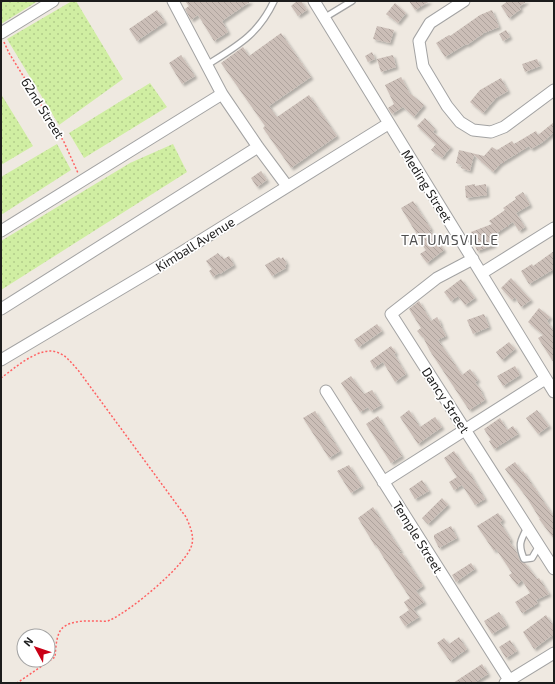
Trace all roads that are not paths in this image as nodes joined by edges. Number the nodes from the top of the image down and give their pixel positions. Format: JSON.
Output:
{"nodes":[{"id":1,"x":53,"y":1,"type":"edge"},
{"id":2,"x":173,"y":1,"type":"edge"},
{"id":3,"x":274,"y":1,"type":"edge"},
{"id":4,"x":314,"y":1,"type":"edge"},
{"id":5,"x":352,"y":1,"type":"edge"},
{"id":6,"x":464,"y":1,"type":"edge"},
{"id":7,"x":324,"y":18,"type":"junction"},
{"id":8,"x":2,"y":36,"type":"edge"},
{"id":9,"x":207,"y":65,"type":"junction"},
{"id":10,"x":554,"y":90,"type":"edge"},
{"id":11,"x":222,"y":94,"type":"junction"},
{"id":12,"x":388,"y":124,"type":"junction"},
{"id":13,"x":258,"y":147,"type":"junction"},
{"id":14,"x":287,"y":186,"type":"junction"},
{"id":15,"x":554,"y":228,"type":"edge"},
{"id":16,"x":1,"y":231,"type":"edge"},
{"id":17,"x":473,"y":259,"type":"junction"},
{"id":18,"x":482,"y":273,"type":"junction"},
{"id":19,"x":1,"y":309,"type":"edge"},
{"id":20,"x":1,"y":360,"type":"edge"},
{"id":21,"x":545,"y":379,"type":"junction"},
{"id":22,"x":326,"y":391,"type":"dead end"},
{"id":23,"x":554,"y":392,"type":"edge"},
{"id":24,"x":465,"y":430,"type":"junction"},
{"id":25,"x":383,"y":482,"type":"junction"},
{"id":26,"x":528,"y":528,"type":"junction"},
{"id":27,"x":539,"y":546,"type":"junction"},
{"id":28,"x":554,"y":569,"type":"edge"},
{"id":29,"x":554,"y":653,"type":"edge"},
{"id":30,"x":509,"y":682,"type":"edge"}],
"edges":[{"from":1,"to":8,"type":"street"},
{"from":2,"to":9,"type":"street"},
{"from":3,"to":9,"type":"lane"},
{"from":4,"to":7,"type":"street","name":"Meding Street"},
{"from":5,"to":7,"type":"lane"},
{"from":6,"to":10,"type":"street"},
{"from":7,"to":12,"type":"street","name":"Meding Street"},
{"from":9,"to":11,"type":"street"},
{"from":11,"to":13,"type":"street"},
{"from":11,"to":16,"type":"street"},
{"from":12,"to":14,"type":"street","name":"Kimball Avenue"},
{"from":12,"to":17,"type":"street","name":"Meding Street"},
{"from":13,"to":14,"type":"street"},
{"from":13,"to":19,"type":"street"},
{"from":14,"to":20,"type":"street","name":"Kimball Avenue"},
{"from":15,"to":18,"type":"street"},
{"from":17,"to":18,"type":"street","name":"Meding Street"},
{"from":17,"to":24,"type":"street","name":"Dancy Street"},
{"from":18,"to":21,"type":"street","name":"Meding Street"},
{"from":21,"to":23,"type":"street","name":"Meding Street"},
{"from":21,"to":24,"type":"street"},
{"from":22,"to":25,"type":"street","name":"Temple Street"},
{"from":24,"to":25,"type":"street"},
{"from":24,"to":26,"type":"street","name":"Dancy Street"},
{"from":25,"to":30,"type":"street","name":"Temple Street"},
{"from":26,"to":27,"type":"street","name":"Dancy Street"},
{"from":26,"to":27,"type":"lane"},
{"from":27,"to":28,"type":"street","name":"Dancy Street"},
{"from":29,"to":30,"type":"street"}]}
